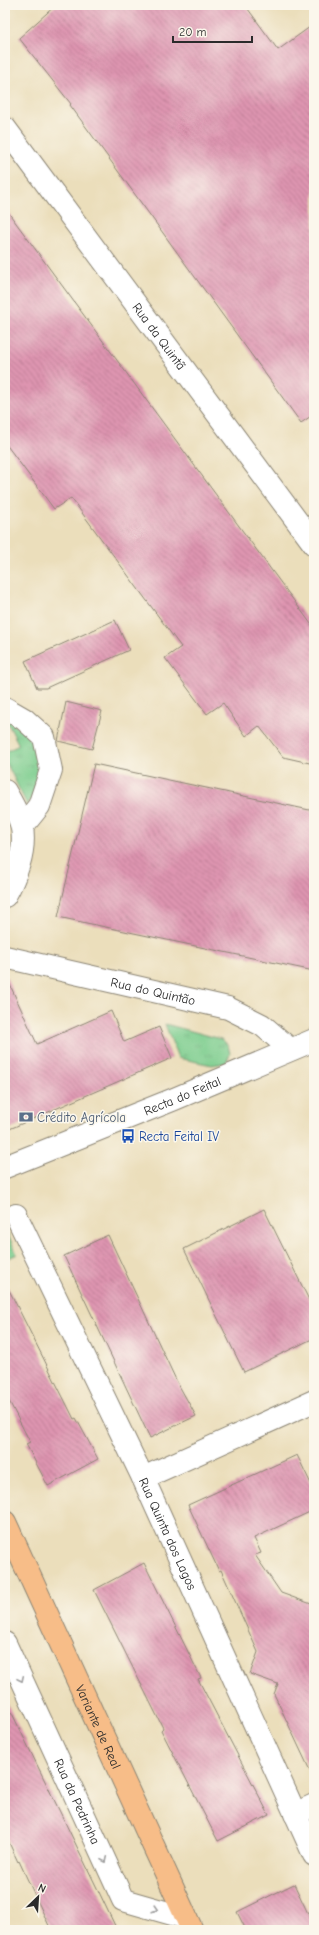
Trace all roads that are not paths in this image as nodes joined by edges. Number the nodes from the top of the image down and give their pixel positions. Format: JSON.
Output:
{"nodes":[{"id":1,"x":5,"y":128,"type":"edge"},
{"id":2,"x":314,"y":544,"type":"edge"},
{"id":3,"x":5,"y":708,"type":"edge"},
{"id":4,"x":5,"y":791,"type":"edge"},
{"id":5,"x":22,"y":827,"type":"junction"},
{"id":6,"x":5,"y":896,"type":"edge"},
{"id":7,"x":5,"y":957,"type":"edge"},
{"id":8,"x":314,"y":1040,"type":"edge"},
{"id":9,"x":290,"y":1049,"type":"junction"},
{"id":10,"x":5,"y":1167,"type":"edge"},
{"id":11,"x":16,"y":1215,"type":"dead end"},
{"id":12,"x":314,"y":1401,"type":"edge"},
{"id":13,"x":143,"y":1478,"type":"junction"},
{"id":14,"x":5,"y":1522,"type":"edge"},
{"id":15,"x":5,"y":1643,"type":"edge"},
{"id":16,"x":304,"y":1809,"type":"edge"},
{"id":17,"x":314,"y":1855,"type":"edge"},
{"id":18,"x":189,"y":1924,"type":"edge"}],
"edges":[{"from":1,"to":2,"type":"street","name":"Rua da Quintã"},
{"from":3,"to":5,"type":"street"},
{"from":4,"to":5,"type":"street"},
{"from":5,"to":6,"type":"street"},
{"from":7,"to":9,"type":"street","name":"Rua do Quintão"},
{"from":8,"to":9,"type":"street","name":"Recta do Feital"},
{"from":9,"to":10,"type":"street","name":"Recta do Feital"},
{"from":11,"to":13,"type":"street","name":"Rua Quinta dos Lagos"},
{"from":12,"to":13,"type":"street"},
{"from":13,"to":16,"type":"street","name":"Rua Quinta dos Lagos"},
{"from":14,"to":18,"type":"main road","name":"Variante de Real"},
{"from":15,"to":18,"type":"street","name":"Rua da Pedrinha","one_way":true},
{"from":16,"to":17,"type":"street","name":"Rua Quinta dos Lagos"}]}
